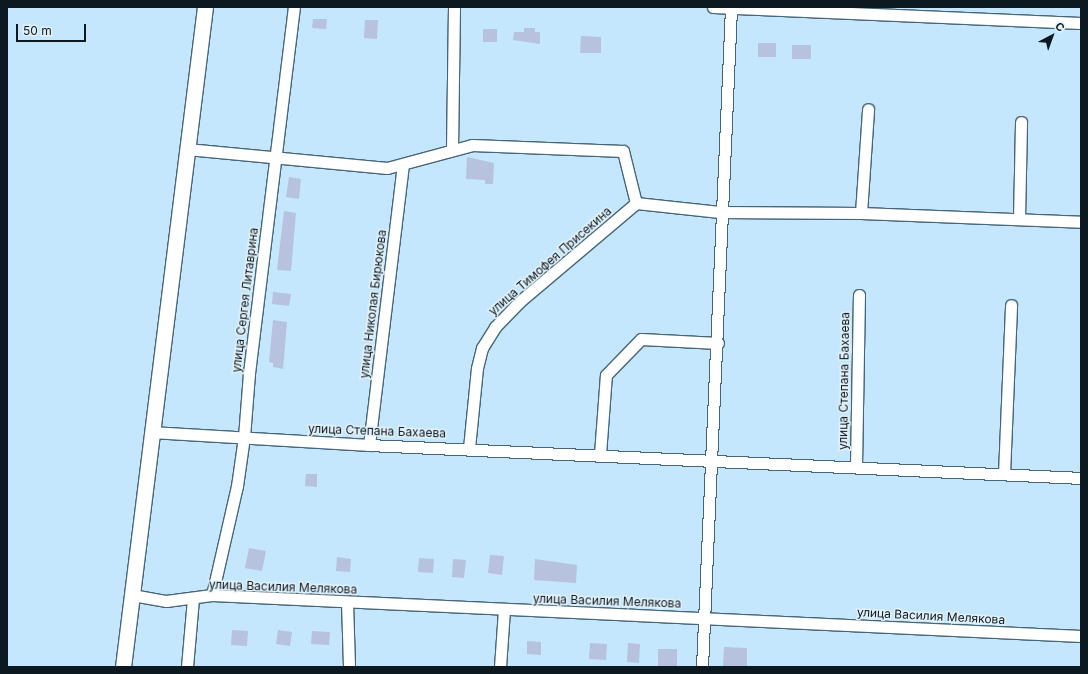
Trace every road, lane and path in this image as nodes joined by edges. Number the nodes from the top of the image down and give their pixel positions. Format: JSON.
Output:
{"nodes":[{"id":1,"x":205,"y":7,"type":"edge"},
{"id":2,"x":294,"y":7,"type":"edge"},
{"id":3,"x":454,"y":7,"type":"edge"},
{"id":4,"x":713,"y":7,"type":"edge"},
{"id":5,"x":731,"y":7,"type":"edge"},
{"id":6,"x":1081,"y":23,"type":"edge"},
{"id":7,"x":868,"y":109,"type":"dead end"},
{"id":8,"x":1021,"y":122,"type":"dead end"},
{"id":9,"x":187,"y":148,"type":"junction"},
{"id":10,"x":452,"y":150,"type":"junction"},
{"id":11,"x":277,"y":158,"type":"junction"},
{"id":12,"x":403,"y":166,"type":"junction"},
{"id":13,"x":636,"y":203,"type":"junction"},
{"id":14,"x":720,"y":212,"type":"junction"},
{"id":15,"x":861,"y":213,"type":"junction"},
{"id":16,"x":1019,"y":219,"type":"junction"},
{"id":17,"x":1081,"y":222,"type":"edge"},
{"id":18,"x":859,"y":296,"type":"dead end"},
{"id":19,"x":1011,"y":305,"type":"dead end"},
{"id":20,"x":718,"y":343,"type":"junction"},
{"id":21,"x":152,"y":432,"type":"junction"},
{"id":22,"x":244,"y":437,"type":"junction"},
{"id":23,"x":369,"y":445,"type":"junction"},
{"id":24,"x":469,"y":448,"type":"junction"},
{"id":25,"x":600,"y":454,"type":"junction"},
{"id":26,"x":711,"y":462,"type":"junction"},
{"id":27,"x":856,"y":466,"type":"junction"},
{"id":28,"x":1004,"y":474,"type":"junction"},
{"id":29,"x":1081,"y":478,"type":"edge"},
{"id":30,"x":132,"y":595,"type":"junction"},
{"id":31,"x":212,"y":595,"type":"junction"},
{"id":32,"x":193,"y":599,"type":"junction"},
{"id":33,"x":347,"y":602,"type":"junction"},
{"id":34,"x":504,"y":610,"type":"junction"},
{"id":35,"x":704,"y":618,"type":"junction"},
{"id":36,"x":1081,"y":636,"type":"edge"},
{"id":37,"x":123,"y":667,"type":"edge"},
{"id":38,"x":187,"y":667,"type":"edge"},
{"id":39,"x":349,"y":667,"type":"edge"},
{"id":40,"x":500,"y":667,"type":"edge"},
{"id":41,"x":702,"y":667,"type":"edge"}],
"edges":[{"from":1,"to":9,"type":"main road"},
{"from":2,"to":11,"type":"street","name":"улица Сергея Литаврина"},
{"from":3,"to":10,"type":"street"},
{"from":4,"to":5,"type":"street"},
{"from":5,"to":6,"type":"street"},
{"from":5,"to":14,"type":"street"},
{"from":7,"to":15,"type":"street"},
{"from":8,"to":16,"type":"street"},
{"from":9,"to":11,"type":"street"},
{"from":9,"to":21,"type":"main road"},
{"from":10,"to":12,"type":"street"},
{"from":10,"to":13,"type":"street"},
{"from":11,"to":12,"type":"street"},
{"from":11,"to":22,"type":"street","name":"улица Сергея Литаврина"},
{"from":12,"to":23,"type":"street","name":"улица Николая Бирюкова"},
{"from":13,"to":14,"type":"street"},
{"from":13,"to":24,"type":"street","name":"улица Тимофея Присекина"},
{"from":14,"to":15,"type":"street"},
{"from":14,"to":20,"type":"street"},
{"from":15,"to":16,"type":"street"},
{"from":16,"to":17,"type":"street"},
{"from":18,"to":27,"type":"street","name":"улица Степана Бахаева"},
{"from":19,"to":28,"type":"street"},
{"from":20,"to":25,"type":"street"},
{"from":20,"to":26,"type":"street"},
{"from":21,"to":22,"type":"street","name":"улица Степана Бахаева"},
{"from":21,"to":30,"type":"main road"},
{"from":22,"to":23,"type":"street","name":"улица Степана Бахаева"},
{"from":22,"to":31,"type":"street","name":"улица Сергея Литаврина"},
{"from":23,"to":24,"type":"street","name":"улица Степана Бахаева"},
{"from":24,"to":25,"type":"street","name":"улица Степана Бахаева"},
{"from":25,"to":26,"type":"street","name":"улица Степана Бахаева"},
{"from":26,"to":27,"type":"street","name":"улица Степана Бахаева"},
{"from":26,"to":35,"type":"street"},
{"from":27,"to":28,"type":"street","name":"улица Степана Бахаева"},
{"from":28,"to":29,"type":"street","name":"улица Степана Бахаева"},
{"from":30,"to":32,"type":"street","name":"улица Василия Мелякова"},
{"from":30,"to":37,"type":"main road"},
{"from":31,"to":32,"type":"street","name":"улица Василия Мелякова"},
{"from":31,"to":33,"type":"street","name":"улица Василия Мелякова"},
{"from":32,"to":38,"type":"street"},
{"from":33,"to":34,"type":"street","name":"улица Василия Мелякова"},
{"from":33,"to":39,"type":"street"},
{"from":34,"to":35,"type":"street","name":"улица Василия Мелякова"},
{"from":34,"to":40,"type":"street"},
{"from":35,"to":36,"type":"street","name":"улица Василия Мелякова"},
{"from":35,"to":41,"type":"street"}]}
